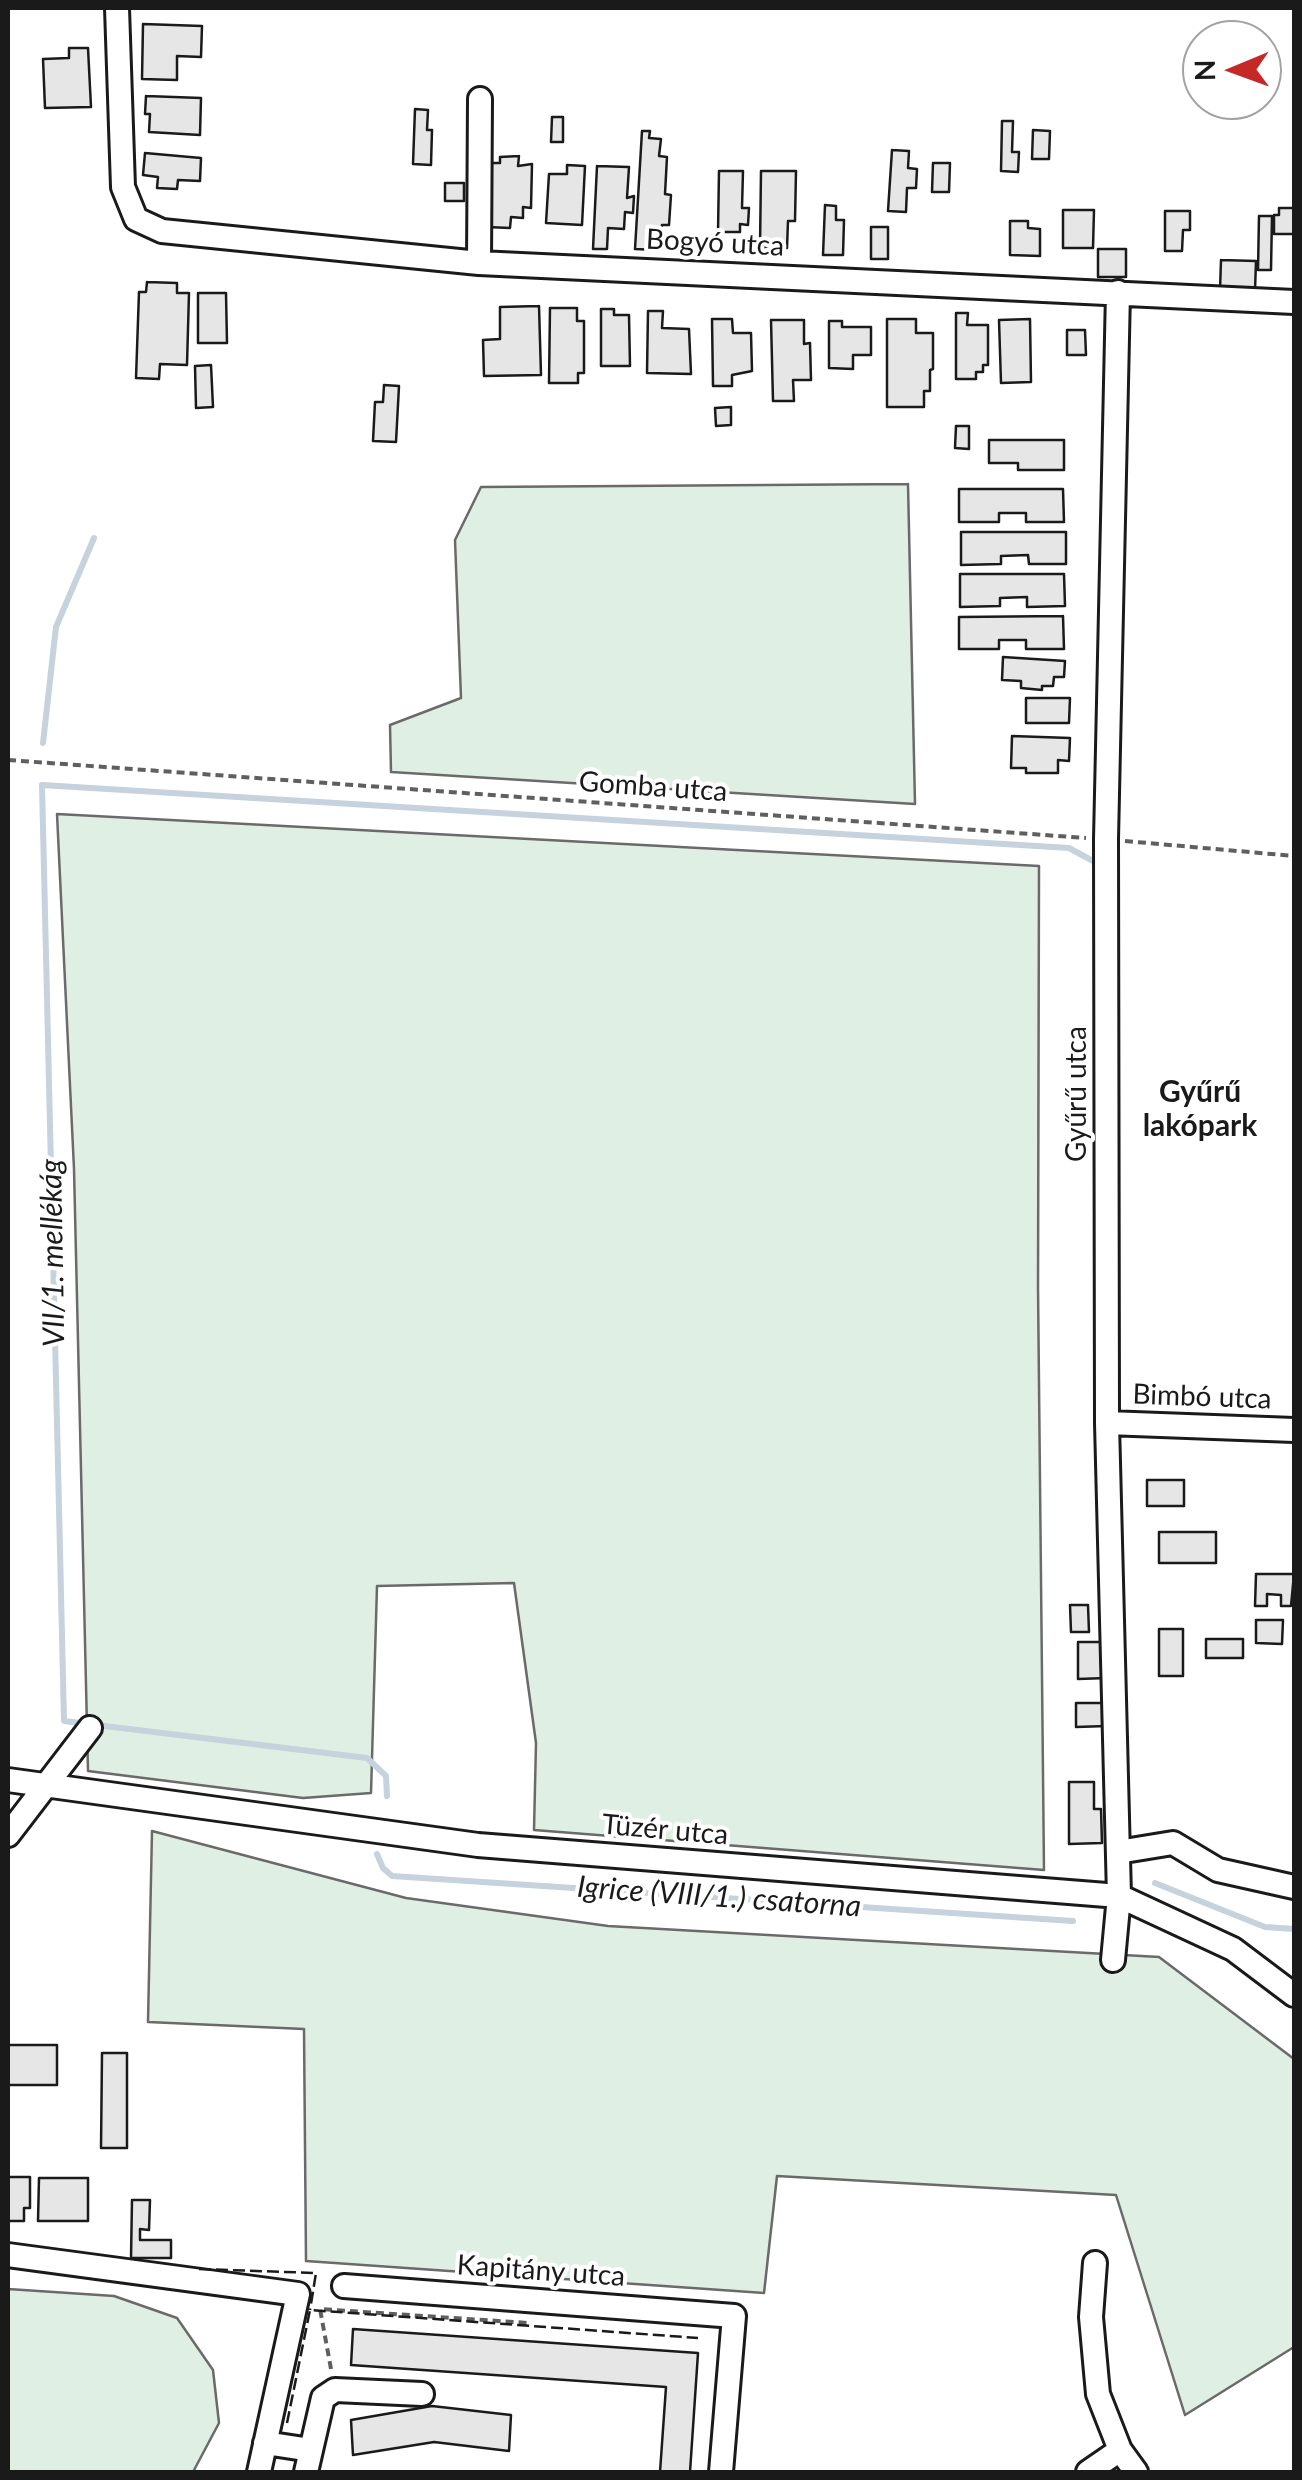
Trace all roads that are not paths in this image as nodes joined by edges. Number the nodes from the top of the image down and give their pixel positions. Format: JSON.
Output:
{"nodes":[{"id":1,"x":117,"y":8,"type":"edge"},
{"id":2,"x":480,"y":99,"type":"dead end"},
{"id":3,"x":478,"y":263,"type":"junction"},
{"id":4,"x":1118,"y":292,"type":"junction"},
{"id":5,"x":1294,"y":302,"type":"edge"},
{"id":6,"x":1108,"y":1423,"type":"junction"},
{"id":7,"x":1294,"y":1430,"type":"edge"},
{"id":8,"x":90,"y":1728,"type":"dead end"},
{"id":9,"x":8,"y":1780,"type":"edge"},
{"id":10,"x":46,"y":1784,"type":"junction"},
{"id":11,"x":8,"y":1834,"type":"edge"},
{"id":12,"x":1118,"y":1852,"type":"junction"},
{"id":13,"x":1294,"y":1887,"type":"edge"},
{"id":14,"x":1118,"y":1896,"type":"junction"},
{"id":15,"x":1113,"y":1960,"type":"dead end"},
{"id":16,"x":1294,"y":1995,"type":"edge"},
{"id":17,"x":8,"y":2255,"type":"edge"},
{"id":18,"x":1096,"y":2263,"type":"dead end"},
{"id":19,"x":344,"y":2286,"type":"dead end"},
{"id":20,"x":422,"y":2394,"type":"dead end"},
{"id":21,"x":265,"y":2443,"type":"junction"},
{"id":22,"x":1120,"y":2450,"type":"junction"},
{"id":23,"x":309,"y":2467,"type":"edge"},
{"id":24,"x":259,"y":2472,"type":"edge"},
{"id":25,"x":721,"y":2472,"type":"edge"},
{"id":26,"x":1088,"y":2472,"type":"edge"},
{"id":27,"x":1136,"y":2472,"type":"edge"}],
"edges":[{"from":1,"to":3,"type":"street","name":"Bogyó utca"},
{"from":2,"to":3,"type":"street"},
{"from":3,"to":4,"type":"street","name":"Bogyó utca"},
{"from":4,"to":5,"type":"street","name":"Bogyó utca"},
{"from":4,"to":6,"type":"street","name":"Gyűrű utca"},
{"from":6,"to":7,"type":"street","name":"Bimbó utca"},
{"from":6,"to":12,"type":"street","name":"Gyűrű utca"},
{"from":8,"to":10,"type":"street"},
{"from":9,"to":10,"type":"street","name":"Tüzér utca"},
{"from":10,"to":11,"type":"street"},
{"from":10,"to":14,"type":"street","name":"Tüzér utca"},
{"from":12,"to":13,"type":"street"},
{"from":12,"to":14,"type":"street","name":"Gyűrű utca"},
{"from":14,"to":15,"type":"street","name":"Gyűrű utca"},
{"from":14,"to":16,"type":"street","name":"Tüzér utca"},
{"from":17,"to":21,"type":"street"},
{"from":18,"to":22,"type":"street"},
{"from":19,"to":25,"type":"street","name":"Kapitány utca"},
{"from":20,"to":23,"type":"street"},
{"from":21,"to":23,"type":"street"},
{"from":21,"to":24,"type":"street"},
{"from":22,"to":26,"type":"street"},
{"from":22,"to":27,"type":"street"}]}
